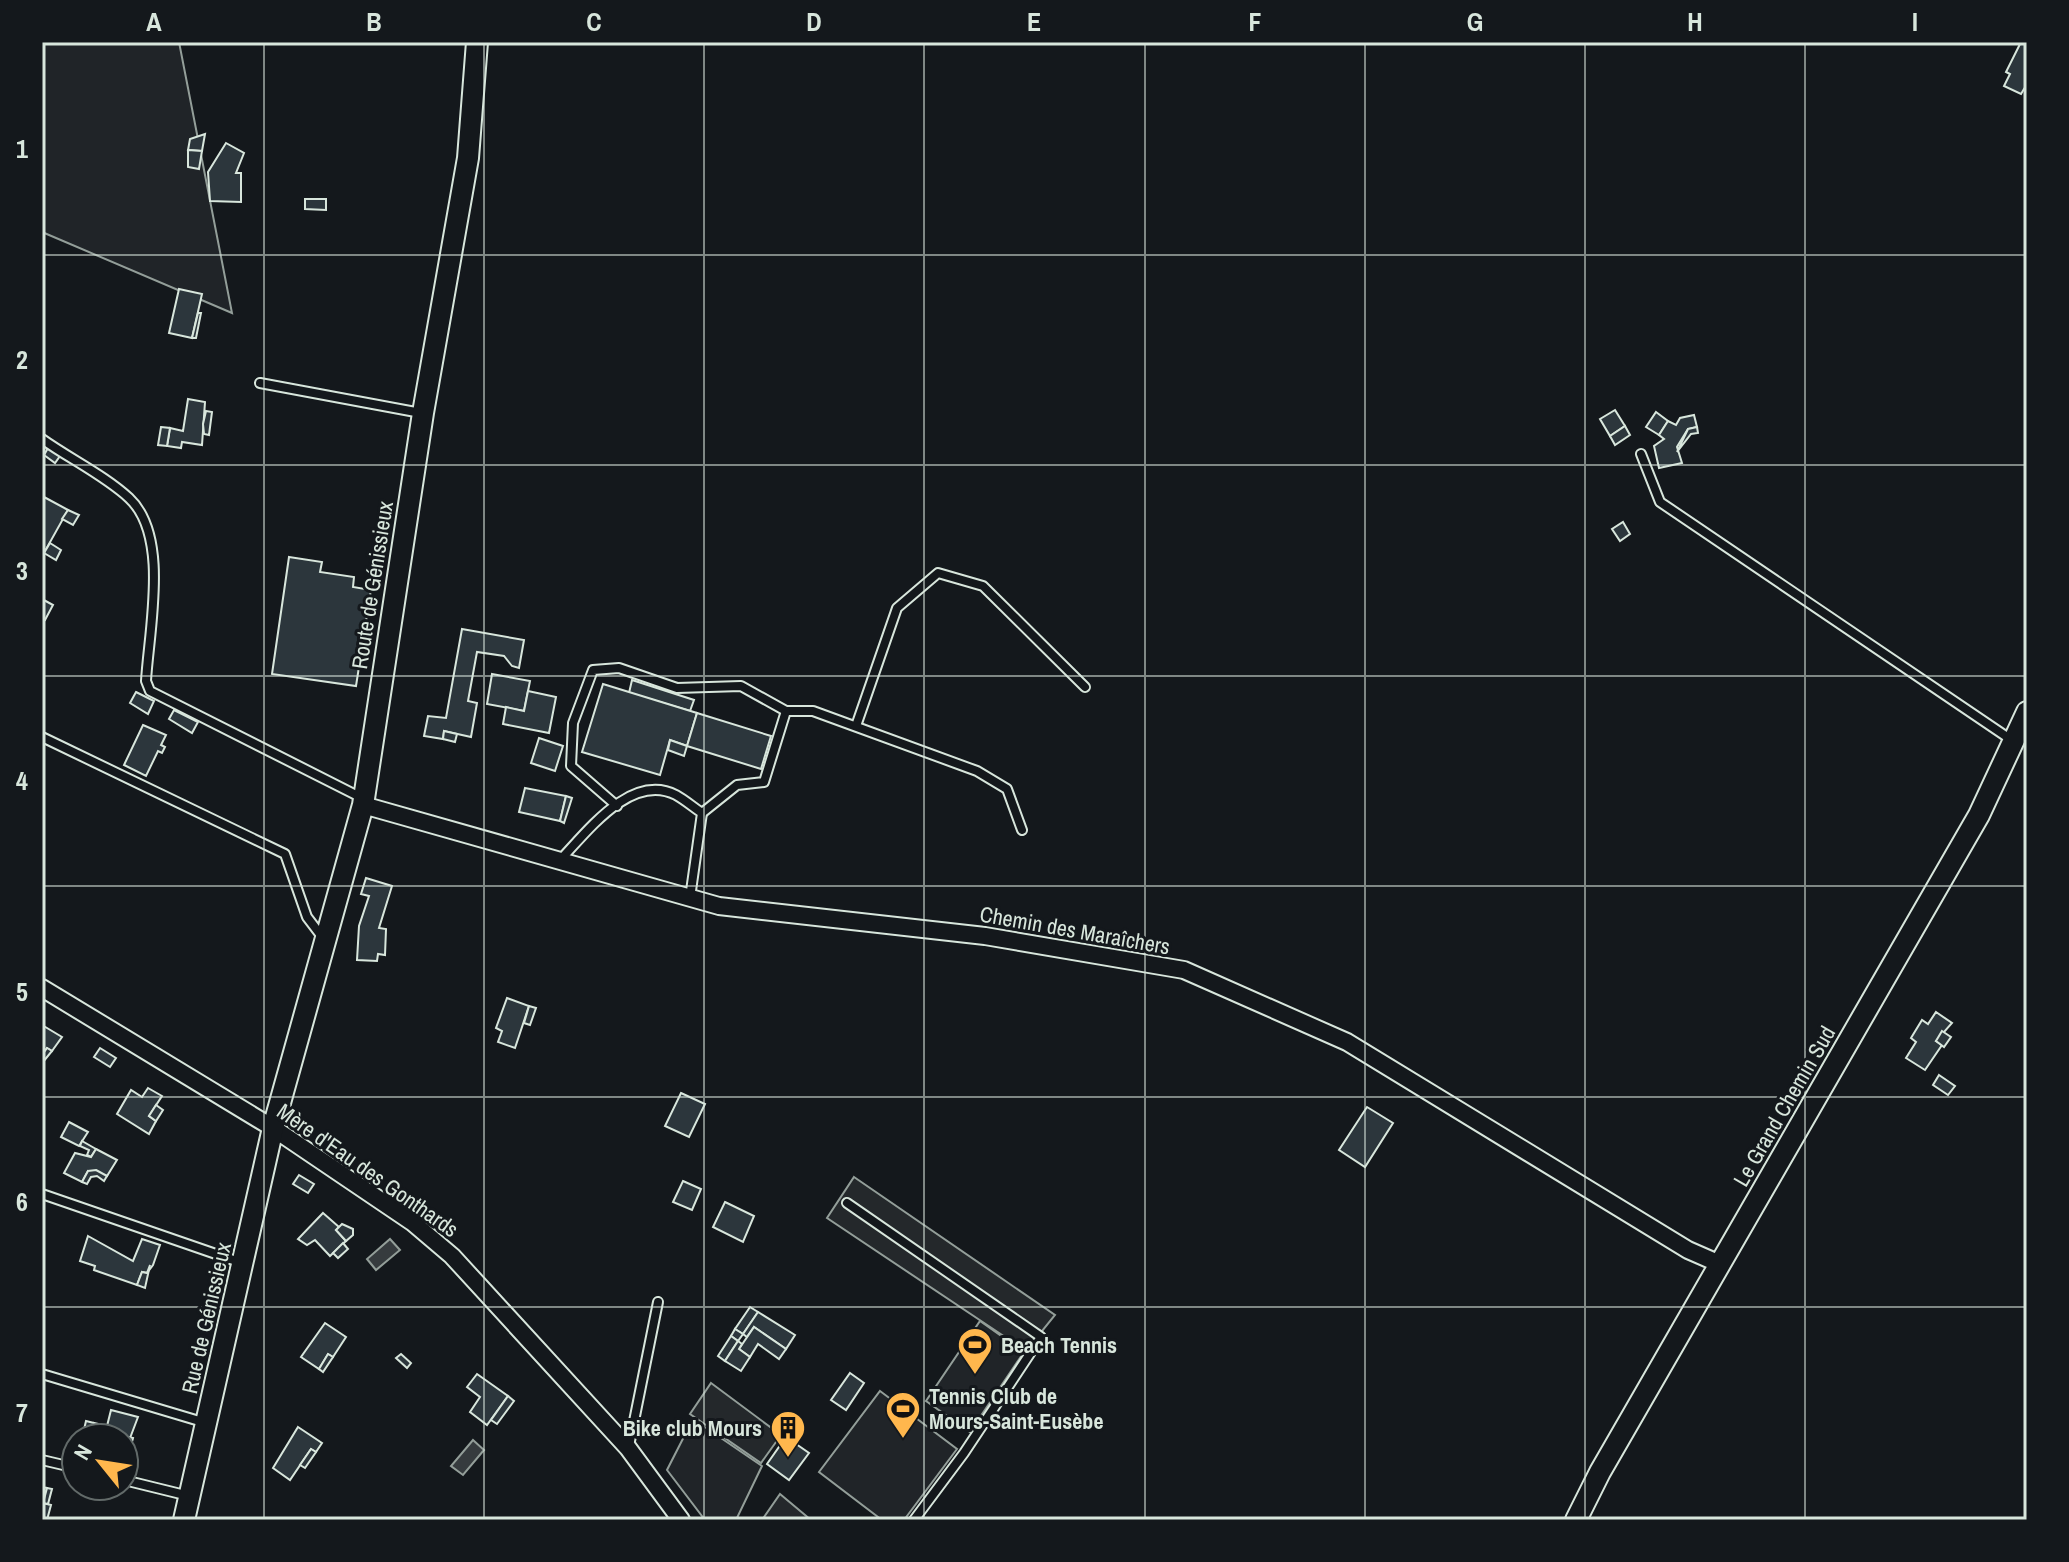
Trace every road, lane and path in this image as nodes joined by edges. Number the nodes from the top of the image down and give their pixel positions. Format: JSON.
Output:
{"nodes":[{"id":1,"x":477,"y":42,"type":"edge"},
{"id":2,"x":260,"y":383,"type":"dead end"},
{"id":3,"x":423,"y":413,"type":"junction"},
{"id":4,"x":42,"y":439,"type":"edge"},
{"id":5,"x":1641,"y":454,"type":"dead end"},
{"id":6,"x":1085,"y":687,"type":"dead end"},
{"id":7,"x":786,"y":711,"type":"junction"},
{"id":8,"x":2027,"y":712,"type":"edge"},
{"id":9,"x":856,"y":726,"type":"junction"},
{"id":10,"x":42,"y":737,"type":"edge"},
{"id":11,"x":2013,"y":741,"type":"junction"},
{"id":12,"x":363,"y":802,"type":"junction"},
{"id":13,"x":617,"y":806,"type":"junction"},
{"id":14,"x":702,"y":813,"type":"junction"},
{"id":15,"x":1022,"y":830,"type":"dead end"},
{"id":16,"x":559,"y":861,"type":"junction"},
{"id":17,"x":690,"y":898,"type":"junction"},
{"id":18,"x":323,"y":939,"type":"junction"},
{"id":19,"x":42,"y":988,"type":"edge"},
{"id":20,"x":273,"y":1128,"type":"junction"},
{"id":21,"x":42,"y":1194,"type":"edge"},
{"id":22,"x":847,"y":1203,"type":"dead end"},
{"id":23,"x":244,"y":1264,"type":"junction"},
{"id":24,"x":1720,"y":1264,"type":"junction"},
{"id":25,"x":658,"y":1302,"type":"dead end"},
{"id":26,"x":42,"y":1374,"type":"edge"},
{"id":27,"x":206,"y":1423,"type":"junction"},
{"id":28,"x":628,"y":1448,"type":"junction"},
{"id":29,"x":140,"y":1484,"type":"edge"},
{"id":30,"x":190,"y":1497,"type":"junction"},
{"id":31,"x":184,"y":1520,"type":"edge"},
{"id":32,"x":681,"y":1520,"type":"edge"},
{"id":33,"x":914,"y":1520,"type":"edge"},
{"id":34,"x":1576,"y":1520,"type":"edge"}],
"edges":[{"from":1,"to":3,"type":"street","name":"Route de Génissieux"},
{"from":2,"to":3,"type":"lane"},
{"from":3,"to":12,"type":"street","name":"Route de Génissieux"},
{"from":4,"to":12,"type":"lane"},
{"from":5,"to":11,"type":"lane"},
{"from":6,"to":9,"type":"lane"},
{"from":7,"to":9,"type":"lane"},
{"from":7,"to":13,"type":"lane"},
{"from":7,"to":14,"type":"lane"},
{"from":8,"to":11,"type":"street","name":"Le Grand Chemin Sud"},
{"from":9,"to":15,"type":"lane"},
{"from":10,"to":18,"type":"lane"},
{"from":11,"to":24,"type":"street","name":"Le Grand Chemin Sud"},
{"from":12,"to":16,"type":"street","name":"Chemin des Maraîchers"},
{"from":12,"to":18,"type":"street","name":"Route de Génissieux"},
{"from":13,"to":14,"type":"lane"},
{"from":13,"to":16,"type":"lane"},
{"from":14,"to":17,"type":"lane"},
{"from":16,"to":17,"type":"street","name":"Chemin des Maraîchers"},
{"from":17,"to":24,"type":"street","name":"Chemin des Maraîchers"},
{"from":18,"to":20,"type":"street","name":"Route de Génissieux"},
{"from":19,"to":20,"type":"street","name":"Mère d'Eau des Gonthards"},
{"from":20,"to":23,"type":"street","name":"Rue de Génissieux"},
{"from":20,"to":28,"type":"street","name":"Mère d'Eau des Gonthards"},
{"from":21,"to":23,"type":"lane"},
{"from":22,"to":33,"type":"lane"},
{"from":23,"to":27,"type":"street","name":"Rue de Génissieux"},
{"from":24,"to":34,"type":"street","name":"Le Grand Chemin Sud"},
{"from":25,"to":28,"type":"lane"},
{"from":26,"to":27,"type":"lane"},
{"from":27,"to":30,"type":"street","name":"Rue de Génissieux"},
{"from":28,"to":32,"type":"street","name":"Mère d'Eau des Gonthards"},
{"from":29,"to":30,"type":"lane"},
{"from":30,"to":31,"type":"street","name":"Rue de Génissieux"}]}
